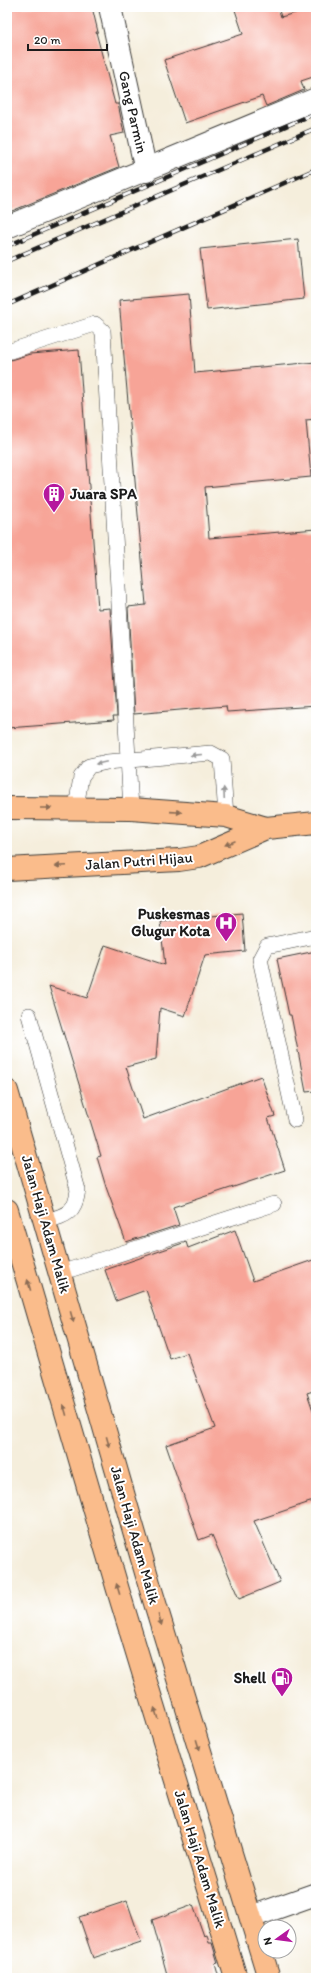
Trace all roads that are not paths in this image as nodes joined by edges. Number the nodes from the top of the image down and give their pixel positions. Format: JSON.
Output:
{"nodes":[{"id":1,"x":110,"y":7,"type":"edge"},
{"id":2,"x":316,"y":99,"type":"edge"},
{"id":3,"x":146,"y":171,"type":"junction"},
{"id":4,"x":7,"y":227,"type":"edge"},
{"id":5,"x":7,"y":352,"type":"edge"},
{"id":6,"x":127,"y":761,"type":"junction"},
{"id":7,"x":7,"y":808,"type":"edge"},
{"id":8,"x":76,"y":808,"type":"junction"},
{"id":9,"x":131,"y":809,"type":"junction"},
{"id":10,"x":226,"y":816,"type":"junction"},
{"id":11,"x":316,"y":822,"type":"edge"},
{"id":12,"x":266,"y":828,"type":"junction"},
{"id":13,"x":7,"y":869,"type":"edge"},
{"id":14,"x":316,"y":936,"type":"edge"},
{"id":15,"x":29,"y":1015,"type":"dead end"},
{"id":16,"x":7,"y":1091,"type":"edge"},
{"id":17,"x":295,"y":1120,"type":"dead end"},
{"id":18,"x":274,"y":1204,"type":"dead end"},
{"id":19,"x":7,"y":1210,"type":"edge"},
{"id":20,"x":46,"y":1222,"type":"junction"},
{"id":21,"x":60,"y":1273,"type":"junction"},
{"id":22,"x":316,"y":1894,"type":"edge"},
{"id":23,"x":251,"y":1917,"type":"junction"},
{"id":24,"x":236,"y":1978,"type":"edge"},
{"id":25,"x":269,"y":1978,"type":"edge"}],
"edges":[{"from":1,"to":3,"type":"street","name":"Gang Parmin"},
{"from":2,"to":3,"type":"street"},
{"from":3,"to":4,"type":"street"},
{"from":5,"to":6,"type":"lane"},
{"from":6,"to":8,"type":"lane","one_way":true},
{"from":6,"to":9,"type":"lane"},
{"from":10,"to":6,"type":"lane","one_way":true},
{"from":7,"to":8,"type":"main road","name":"Jalan Putri Hijau","one_way":true},
{"from":8,"to":9,"type":"main road","name":"Jalan Putri Hijau"},
{"from":9,"to":10,"type":"main road","name":"Jalan Putri Hijau","one_way":true},
{"from":10,"to":12,"type":"main road","name":"Jalan Putri Hijau"},
{"from":11,"to":12,"type":"main road","name":"Jalan Putri Hijau"},
{"from":12,"to":13,"type":"main road","name":"Jalan Putri Hijau","one_way":true},
{"from":14,"to":17,"type":"lane"},
{"from":15,"to":20,"type":"lane"},
{"from":16,"to":20,"type":"main road","name":"Jalan Haji Adam Malik"},
{"from":18,"to":21,"type":"lane"},
{"from":24,"to":19,"type":"main road","name":"Jalan Haji Adam Malik","one_way":true},
{"from":20,"to":21,"type":"main road","name":"Jalan Haji Adam Malik"},
{"from":21,"to":23,"type":"main road","name":"Jalan Haji Adam Malik","one_way":true},
{"from":22,"to":23,"type":"street"},
{"from":23,"to":25,"type":"main road","name":"Jalan Haji Adam Malik"}]}
